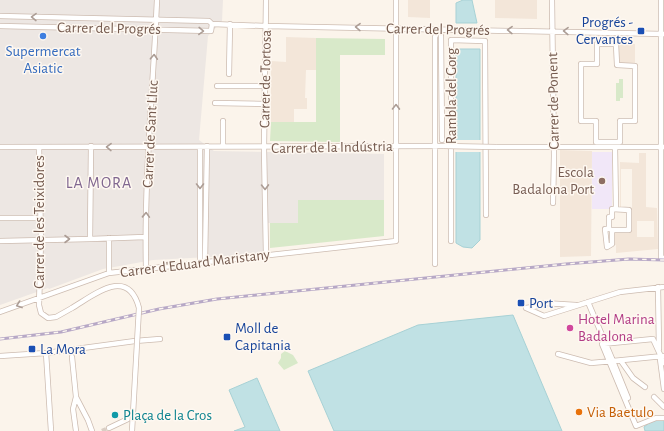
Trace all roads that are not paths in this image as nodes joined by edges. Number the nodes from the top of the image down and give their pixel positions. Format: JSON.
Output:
{"nodes":[{"id":1,"x":157,"y":0,"type":"edge"},
{"id":2,"x":266,"y":0,"type":"edge"},
{"id":3,"x":396,"y":0,"type":"edge"},
{"id":4,"x":552,"y":0,"type":"edge"},
{"id":5,"x":661,"y":0,"type":"edge"},
{"id":6,"x":0,"y":16,"type":"edge"},
{"id":7,"x":156,"y":20,"type":"junction"},
{"id":8,"x":212,"y":24,"type":"junction"},
{"id":9,"x":230,"y":24,"type":"junction"},
{"id":10,"x":0,"y":26,"type":"edge"},
{"id":11,"x":266,"y":26,"type":"junction"},
{"id":12,"x":397,"y":28,"type":"junction"},
{"id":13,"x":156,"y":29,"type":"junction"},
{"id":14,"x":438,"y":31,"type":"dead end"},
{"id":15,"x":552,"y":31,"type":"junction"},
{"id":16,"x":663,"y":34,"type":"edge"},
{"id":17,"x":441,"y":36,"type":"dead end"},
{"id":18,"x":581,"y":64,"type":"joint"},
{"id":19,"x":229,"y":74,"type":"dead end"},
{"id":20,"x":217,"y":86,"type":"dead end"},
{"id":21,"x":265,"y":86,"type":"junction"},
{"id":22,"x":215,"y":103,"type":"dead end"},
{"id":23,"x":265,"y":104,"type":"junction"},
{"id":24,"x":223,"y":121,"type":"dead end"},
{"id":25,"x":442,"y":140,"type":"dead end"},
{"id":26,"x":91,"y":146,"type":"junction"},
{"id":27,"x":207,"y":146,"type":"junction"},
{"id":28,"x":223,"y":146,"type":"junction"},
{"id":29,"x":395,"y":146,"type":"junction"},
{"id":30,"x":435,"y":146,"type":"junction"},
{"id":31,"x":0,"y":147,"type":"edge"},
{"id":32,"x":200,"y":147,"type":"junction"},
{"id":33,"x":554,"y":147,"type":"junction"},
{"id":34,"x":615,"y":147,"type":"junction"},
{"id":35,"x":662,"y":147,"type":"edge"},
{"id":36,"x":39,"y":148,"type":"junction"},
{"id":37,"x":148,"y":148,"type":"junction"},
{"id":38,"x":264,"y":148,"type":"junction"},
{"id":39,"x":553,"y":203,"type":"dead end"},
{"id":40,"x":616,"y":209,"type":"junction"},
{"id":41,"x":486,"y":215,"type":"dead end"},
{"id":42,"x":0,"y":218,"type":"edge"},
{"id":43,"x":40,"y":218,"type":"junction"},
{"id":44,"x":145,"y":237,"type":"junction"},
{"id":45,"x":109,"y":238,"type":"junction"},
{"id":46,"x":90,"y":239,"type":"junction"},
{"id":47,"x":41,"y":240,"type":"junction"},
{"id":48,"x":0,"y":241,"type":"edge"},
{"id":49,"x":451,"y":241,"type":"dead end"},
{"id":50,"x":266,"y":255,"type":"junction"},
{"id":51,"x":662,"y":258,"type":"edge"},
{"id":52,"x":205,"y":262,"type":"junction"},
{"id":53,"x":200,"y":263,"type":"junction"},
{"id":54,"x":435,"y":264,"type":"dead end"},
{"id":55,"x":146,"y":268,"type":"junction"},
{"id":56,"x":109,"y":273,"type":"junction"},
{"id":57,"x":658,"y":287,"type":"junction"},
{"id":58,"x":664,"y":287,"type":"edge"},
{"id":59,"x":39,"y":297,"type":"junction"},
{"id":60,"x":588,"y":302,"type":"junction"},
{"id":61,"x":547,"y":303,"type":"junction"},
{"id":62,"x":580,"y":305,"type":"junction"},
{"id":63,"x":538,"y":306,"type":"junction"},
{"id":64,"x":0,"y":312,"type":"edge"},
{"id":65,"x":540,"y":315,"type":"junction"},
{"id":66,"x":548,"y":315,"type":"junction"},
{"id":67,"x":160,"y":339,"type":"dead end"},
{"id":68,"x":606,"y":344,"type":"junction"},
{"id":69,"x":46,"y":353,"type":"junction"},
{"id":70,"x":558,"y":354,"type":"dead end"},
{"id":71,"x":661,"y":354,"type":"edge"},
{"id":72,"x":0,"y":356,"type":"edge"},
{"id":73,"x":72,"y":358,"type":"dead end"},
{"id":74,"x":621,"y":360,"type":"junction"},
{"id":75,"x":611,"y":362,"type":"junction"},
{"id":76,"x":664,"y":363,"type":"edge"},
{"id":77,"x":645,"y":387,"type":"dead end"},
{"id":78,"x":664,"y":389,"type":"edge"},
{"id":79,"x":76,"y":397,"type":"junction"},
{"id":80,"x":654,"y":397,"type":"dead end"},
{"id":81,"x":664,"y":407,"type":"edge"},
{"id":82,"x":664,"y":418,"type":"edge"},
{"id":83,"x":128,"y":419,"type":"dead end"},
{"id":84,"x":637,"y":422,"type":"dead end"},
{"id":85,"x":108,"y":428,"type":"dead end"},
{"id":86,"x":51,"y":431,"type":"edge"},
{"id":87,"x":76,"y":431,"type":"edge"},
{"id":88,"x":92,"y":431,"type":"edge"},
{"id":89,"x":132,"y":431,"type":"edge"}],
"edges":[{"from":1,"to":7,"type":"street","name":"Carrer de Sant Lluc"},
{"from":2,"to":11,"type":"street","name":"Carrer de Tortosa"},
{"from":3,"to":12,"type":"street"},
{"from":4,"to":15,"type":"street","name":"Carrer de Ponent"},
{"from":5,"to":16,"type":"street"},
{"from":7,"to":6,"type":"street","name":"Carrer del Progrés","one_way":true},
{"from":7,"to":8,"type":"street","name":"Carrer del Progrés"},
{"from":7,"to":13,"type":"street","name":"Carrer de Sant Lluc"},
{"from":8,"to":9,"type":"street","name":"Carrer del Progrés"},
{"from":13,"to":8,"type":"street","name":"Carrer del Progrés","one_way":true},
{"from":9,"to":11,"type":"street","name":"Carrer del Progrés"},
{"from":9,"to":19,"type":"street"},
{"from":10,"to":13,"type":"street","name":"Carrer del Progrés"},
{"from":12,"to":11,"type":"street","name":"Carrer del Progrés","one_way":true},
{"from":11,"to":21,"type":"street","name":"Carrer de Tortosa"},
{"from":15,"to":12,"type":"street","name":"Carrer del Progrés","one_way":true},
{"from":29,"to":12,"type":"street","one_way":true},
{"from":37,"to":13,"type":"street","name":"Carrer de Sant Lluc","one_way":true},
{"from":14,"to":30,"type":"street"},
{"from":16,"to":15,"type":"street","name":"Carrer del Progrés","one_way":true},
{"from":15,"to":33,"type":"street","name":"Carrer de Ponent"},
{"from":16,"to":35,"type":"street"},
{"from":17,"to":25,"type":"street"},
{"from":18,"to":18,"type":"street"},
{"from":20,"to":21,"type":"street"},
{"from":21,"to":23,"type":"street","name":"Carrer de Tortosa"},
{"from":22,"to":23,"type":"street"},
{"from":23,"to":38,"type":"street","name":"Carrer de Tortosa"},
{"from":24,"to":28,"type":"street"},
{"from":26,"to":36,"type":"street","name":"Carrer de la Indústria"},
{"from":37,"to":26,"type":"street","name":"Carrer de la Indústria","one_way":true},
{"from":26,"to":46,"type":"street"},
{"from":27,"to":28,"type":"street","name":"Carrer de la Indústria"},
{"from":27,"to":32,"type":"street","name":"Carrer de la Indústria"},
{"from":27,"to":52,"type":"street"},
{"from":28,"to":38,"type":"street","name":"Carrer de la Indústria"},
{"from":29,"to":30,"type":"street","name":"Carrer de la Indústria"},
{"from":29,"to":38,"type":"street","name":"Carrer de la Indústria"},
{"from":29,"to":50,"type":"street","name":"Carrer d'Eduard Maristany"},
{"from":30,"to":33,"type":"street","name":"Carrer de la Indústria","bridge":true},
{"from":30,"to":54,"type":"street"},
{"from":31,"to":36,"type":"street","name":"Carrer de la Indústria"},
{"from":32,"to":37,"type":"street","name":"Carrer de la Indústria"},
{"from":32,"to":53,"type":"street","one_way":true},
{"from":33,"to":34,"type":"street","name":"Carrer de la Indústria"},
{"from":33,"to":39,"type":"street","name":"Carrer de Ponent"},
{"from":34,"to":35,"type":"street","name":"Carrer de la Indústria"},
{"from":34,"to":40,"type":"street"},
{"from":35,"to":51,"type":"street"},
{"from":36,"to":43,"type":"street","name":"Carrer de les Teixidores"},
{"from":44,"to":37,"type":"street","name":"Carrer de Sant Lluc","one_way":true},
{"from":38,"to":50,"type":"street","name":"Carrer de Tortosa","one_way":true},
{"from":40,"to":40,"type":"street"},
{"from":41,"to":49,"type":"street","name":"Rambla del Gorg"},
{"from":42,"to":43,"type":"street"},
{"from":43,"to":47,"type":"street","name":"Carrer de les Teixidores"},
{"from":44,"to":45,"type":"street"},
{"from":44,"to":55,"type":"street","name":"Carrer de Sant Lluc"},
{"from":45,"to":46,"type":"street"},
{"from":45,"to":56,"type":"street"},
{"from":47,"to":46,"type":"street","one_way":true},
{"from":47,"to":48,"type":"street"},
{"from":47,"to":59,"type":"street","name":"Carrer de les Teixidores"},
{"from":50,"to":52,"type":"street","name":"Carrer d'Eduard Maristany"},
{"from":52,"to":53,"type":"street","name":"Carrer d'Eduard Maristany"},
{"from":53,"to":55,"type":"street","name":"Carrer d'Eduard Maristany"},
{"from":55,"to":56,"type":"street","name":"Carrer d'Eduard Maristany"},
{"from":56,"to":59,"type":"street","name":"Carrer d'Eduard Maristany"},
{"from":57,"to":58,"type":"street"},
{"from":57,"to":60,"type":"street"},
{"from":57,"to":71,"type":"street"},
{"from":59,"to":64,"type":"street","name":"Carrer d'Eduard Maristany","one_way":true},
{"from":59,"to":89,"type":"street","name":"Carrer de les Teixidores","bridge":true},
{"from":60,"to":62,"type":"street"},
{"from":60,"to":68,"type":"street"},
{"from":61,"to":62,"type":"street"},
{"from":61,"to":63,"type":"street"},
{"from":61,"to":66,"type":"street"},
{"from":62,"to":66,"type":"street"},
{"from":63,"to":65,"type":"street"},
{"from":63,"to":65,"type":"street"},
{"from":65,"to":66,"type":"street"},
{"from":67,"to":69,"type":"street"},
{"from":68,"to":71,"type":"street"},
{"from":68,"to":75,"type":"street"},
{"from":69,"to":72,"type":"street"},
{"from":69,"to":86,"type":"street"},
{"from":70,"to":75,"type":"street"},
{"from":71,"to":74,"type":"street"},
{"from":71,"to":76,"type":"street"},
{"from":71,"to":78,"type":"street"},
{"from":73,"to":79,"type":"street"},
{"from":74,"to":75,"type":"street"},
{"from":74,"to":77,"type":"street"},
{"from":75,"to":82,"type":"street"},
{"from":75,"to":84,"type":"street"},
{"from":79,"to":87,"type":"street"},
{"from":79,"to":88,"type":"street"},
{"from":80,"to":81,"type":"street"},
{"from":83,"to":85,"type":"street"}]}
